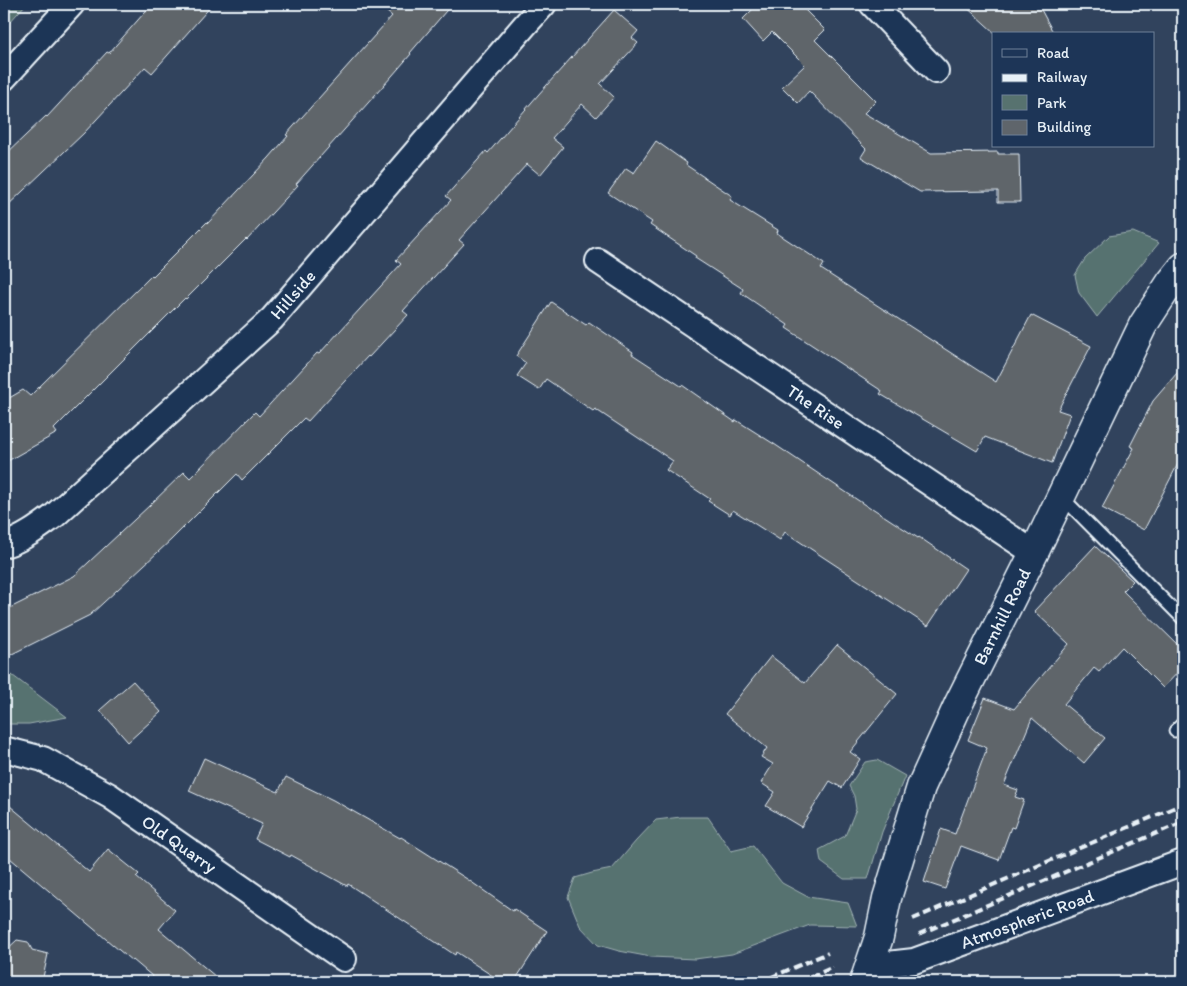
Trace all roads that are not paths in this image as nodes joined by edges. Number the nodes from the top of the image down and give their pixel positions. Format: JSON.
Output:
{"nodes":[{"id":1,"x":72,"y":4,"type":"edge"},
{"id":2,"x":544,"y":4,"type":"edge"},
{"id":3,"x":872,"y":4,"type":"edge"},
{"id":4,"x":936,"y":71,"type":"dead end"},
{"id":5,"x":6,"y":73,"type":"edge"},
{"id":6,"x":598,"y":261,"type":"dead end"},
{"id":7,"x":1183,"y":267,"type":"edge"},
{"id":8,"x":1061,"y":496,"type":"junction"},
{"id":9,"x":4,"y":545,"type":"edge"},
{"id":10,"x":1034,"y":553,"type":"junction"},
{"id":11,"x":1183,"y":619,"type":"edge"},
{"id":12,"x":4,"y":749,"type":"edge"},
{"id":13,"x":1183,"y":862,"type":"edge"},
{"id":14,"x":344,"y":959,"type":"dead end"},
{"id":15,"x":867,"y":974,"type":"edge"}],
"edges":[{"from":1,"to":5,"type":"street"},
{"from":2,"to":9,"type":"street","name":"Hillside"},
{"from":3,"to":4,"type":"street"},
{"from":6,"to":10,"type":"street","name":"The Rise"},
{"from":7,"to":8,"type":"main road","name":"Barnhill Road"},
{"from":8,"to":10,"type":"main road","name":"Barnhill Road"},
{"from":8,"to":11,"type":"lane"},
{"from":10,"to":15,"type":"main road","name":"Barnhill Road"},
{"from":12,"to":14,"type":"street","name":"Old Quarry"},
{"from":13,"to":15,"type":"street","name":"Atmospheric Road"}]}
